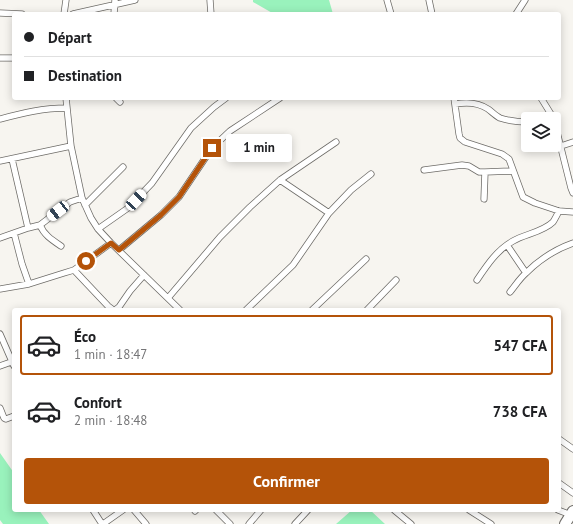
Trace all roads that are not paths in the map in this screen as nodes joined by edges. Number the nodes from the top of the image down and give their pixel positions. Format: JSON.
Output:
{"nodes":[{"id":1,"x":66,"y":0,"type":"edge"},
{"id":2,"x":135,"y":0,"type":"edge"},
{"id":3,"x":210,"y":0,"type":"edge"},
{"id":4,"x":387,"y":0,"type":"edge"},
{"id":5,"x":428,"y":0,"type":"edge"},
{"id":6,"x":525,"y":0,"type":"edge"},
{"id":7,"x":115,"y":3,"type":"edge"},
{"id":8,"x":64,"y":12,"type":"edge"},
{"id":9,"x":81,"y":12,"type":"edge"},
{"id":10,"x":211,"y":12,"type":"edge"},
{"id":11,"x":390,"y":12,"type":"edge"},
{"id":12,"x":431,"y":12,"type":"edge"},
{"id":13,"x":517,"y":12,"type":"edge"},
{"id":14,"x":0,"y":13,"type":"edge"},
{"id":15,"x":12,"y":14,"type":"edge"},
{"id":16,"x":0,"y":58,"type":"edge"},
{"id":17,"x":12,"y":58,"type":"edge"},
{"id":18,"x":66,"y":100,"type":"edge"},
{"id":19,"x":223,"y":100,"type":"edge"},
{"id":20,"x":277,"y":100,"type":"edge"},
{"id":21,"x":542,"y":100,"type":"edge"},
{"id":22,"x":454,"y":101,"type":"edge"},
{"id":23,"x":67,"y":108,"type":"junction"},
{"id":24,"x":549,"y":112,"type":"edge"},
{"id":25,"x":0,"y":119,"type":"edge"},
{"id":26,"x":521,"y":122,"type":"edge"},
{"id":27,"x":336,"y":142,"type":"dead end"},
{"id":28,"x":573,"y":142,"type":"edge"},
{"id":29,"x":71,"y":146,"type":"junction"},
{"id":30,"x":561,"y":146,"type":"joint"},
{"id":31,"x":12,"y":159,"type":"junction"},
{"id":32,"x":0,"y":162,"type":"edge"},
{"id":33,"x":123,"y":167,"type":"dead end"},
{"id":34,"x":424,"y":170,"type":"dead end"},
{"id":35,"x":513,"y":171,"type":"junction"},
{"id":36,"x":484,"y":172,"type":"junction"},
{"id":37,"x":371,"y":174,"type":"dead end"},
{"id":38,"x":280,"y":180,"type":"junction"},
{"id":39,"x":572,"y":190,"type":"edge"},
{"id":40,"x":82,"y":198,"type":"junction"},
{"id":41,"x":484,"y":199,"type":"dead end"},
{"id":42,"x":85,"y":205,"type":"junction"},
{"id":43,"x":559,"y":211,"type":"junction"},
{"id":44,"x":573,"y":212,"type":"edge"},
{"id":45,"x":329,"y":213,"type":"junction"},
{"id":46,"x":40,"y":225,"type":"junction"},
{"id":47,"x":28,"y":228,"type":"junction"},
{"id":48,"x":98,"y":229,"type":"junction"},
{"id":49,"x":14,"y":233,"type":"junction"},
{"id":50,"x":0,"y":238,"type":"edge"},
{"id":51,"x":111,"y":243,"type":"junction"},
{"id":52,"x":573,"y":243,"type":"edge"},
{"id":53,"x":506,"y":245,"type":"junction"},
{"id":54,"x":61,"y":246,"type":"dead end"},
{"id":55,"x":119,"y":250,"type":"junction"},
{"id":56,"x":366,"y":259,"type":"dead end"},
{"id":57,"x":74,"y":270,"type":"junction"},
{"id":58,"x":526,"y":273,"type":"junction"},
{"id":59,"x":144,"y":275,"type":"junction"},
{"id":60,"x":396,"y":280,"type":"dead end"},
{"id":61,"x":477,"y":280,"type":"dead end"},
{"id":62,"x":29,"y":284,"type":"junction"},
{"id":63,"x":0,"y":289,"type":"edge"},
{"id":64,"x":510,"y":292,"type":"dead end"},
{"id":65,"x":168,"y":298,"type":"junction"},
{"id":66,"x":111,"y":308,"type":"edge"},
{"id":67,"x":118,"y":308,"type":"edge"},
{"id":68,"x":178,"y":308,"type":"edge"},
{"id":69,"x":248,"y":308,"type":"edge"},
{"id":70,"x":314,"y":308,"type":"edge"},
{"id":71,"x":369,"y":308,"type":"edge"},
{"id":72,"x":0,"y":334,"type":"edge"},
{"id":73,"x":12,"y":361,"type":"edge"},
{"id":74,"x":12,"y":363,"type":"edge"},
{"id":75,"x":0,"y":366,"type":"edge"},
{"id":76,"x":0,"y":408,"type":"edge"},
{"id":77,"x":12,"y":417,"type":"edge"},
{"id":78,"x":561,"y":440,"type":"edge"},
{"id":79,"x":573,"y":449,"type":"edge"},
{"id":80,"x":561,"y":484,"type":"edge"},
{"id":81,"x":573,"y":493,"type":"edge"},
{"id":82,"x":561,"y":511,"type":"edge"},
{"id":83,"x":94,"y":512,"type":"edge"},
{"id":84,"x":119,"y":512,"type":"edge"},
{"id":85,"x":136,"y":512,"type":"edge"},
{"id":86,"x":218,"y":512,"type":"edge"},
{"id":87,"x":260,"y":512,"type":"edge"},
{"id":88,"x":306,"y":512,"type":"edge"},
{"id":89,"x":396,"y":512,"type":"edge"},
{"id":90,"x":472,"y":512,"type":"edge"},
{"id":91,"x":572,"y":514,"type":"edge"},
{"id":92,"x":102,"y":524,"type":"edge"},
{"id":93,"x":145,"y":524,"type":"edge"},
{"id":94,"x":230,"y":524,"type":"edge"},
{"id":95,"x":249,"y":524,"type":"edge"},
{"id":96,"x":295,"y":524,"type":"edge"},
{"id":97,"x":411,"y":524,"type":"edge"},
{"id":98,"x":491,"y":524,"type":"edge"},
{"id":99,"x":565,"y":524,"type":"edge"}],
"edges":[{"from":1,"to":8,"type":"street"},
{"from":2,"to":7,"type":"street"},
{"from":3,"to":10,"type":"street"},
{"from":4,"to":11,"type":"street"},
{"from":5,"to":12,"type":"street"},
{"from":6,"to":13,"type":"street"},
{"from":7,"to":9,"type":"street"},
{"from":14,"to":15,"type":"street"},
{"from":16,"to":17,"type":"street"},
{"from":18,"to":23,"type":"street"},
{"from":19,"to":48,"type":"street"},
{"from":20,"to":55,"type":"street"},
{"from":21,"to":24,"type":"street"},
{"from":22,"to":26,"type":"street"},
{"from":22,"to":35,"type":"street"},
{"from":23,"to":25,"type":"street"},
{"from":23,"to":29,"type":"street"},
{"from":27,"to":38,"type":"street"},
{"from":28,"to":30,"type":"street"},
{"from":29,"to":31,"type":"street"},
{"from":29,"to":40,"type":"street"},
{"from":30,"to":39,"type":"street"},
{"from":31,"to":32,"type":"street"},
{"from":31,"to":47,"type":"street"},
{"from":33,"to":42,"type":"street"},
{"from":34,"to":36,"type":"street"},
{"from":35,"to":36,"type":"street"},
{"from":35,"to":43,"type":"street"},
{"from":36,"to":41,"type":"street"},
{"from":37,"to":45,"type":"street"},
{"from":38,"to":45,"type":"street"},
{"from":38,"to":65,"type":"street"},
{"from":40,"to":42,"type":"street"},
{"from":40,"to":46,"type":"street"},
{"from":42,"to":48,"type":"street"},
{"from":43,"to":44,"type":"street"},
{"from":43,"to":53,"type":"street"},
{"from":45,"to":69,"type":"street"},
{"from":46,"to":47,"type":"street"},
{"from":46,"to":54,"type":"street"},
{"from":47,"to":49,"type":"street"},
{"from":48,"to":51,"type":"street"},
{"from":49,"to":50,"type":"street"},
{"from":49,"to":62,"type":"street"},
{"from":51,"to":55,"type":"street"},
{"from":51,"to":57,"type":"street"},
{"from":52,"to":58,"type":"street"},
{"from":53,"to":58,"type":"street"},
{"from":53,"to":61,"type":"street"},
{"from":55,"to":59,"type":"street"},
{"from":56,"to":70,"type":"street"},
{"from":57,"to":62,"type":"street"},
{"from":57,"to":66,"type":"street"},
{"from":58,"to":64,"type":"street"},
{"from":59,"to":65,"type":"street"},
{"from":59,"to":67,"type":"street"},
{"from":60,"to":71,"type":"street"},
{"from":62,"to":63,"type":"street"},
{"from":65,"to":68,"type":"street"},
{"from":72,"to":73,"type":"street"},
{"from":74,"to":75,"type":"street"},
{"from":76,"to":77,"type":"street"},
{"from":78,"to":79,"type":"street"},
{"from":80,"to":81,"type":"street"},
{"from":82,"to":91,"type":"street"},
{"from":83,"to":92,"type":"street"},
{"from":84,"to":92,"type":"street"},
{"from":85,"to":93,"type":"street"},
{"from":86,"to":94,"type":"street"},
{"from":87,"to":95,"type":"street"},
{"from":88,"to":96,"type":"street"},
{"from":89,"to":97,"type":"street"},
{"from":90,"to":98,"type":"street"},
{"from":91,"to":99,"type":"highway"}]}
